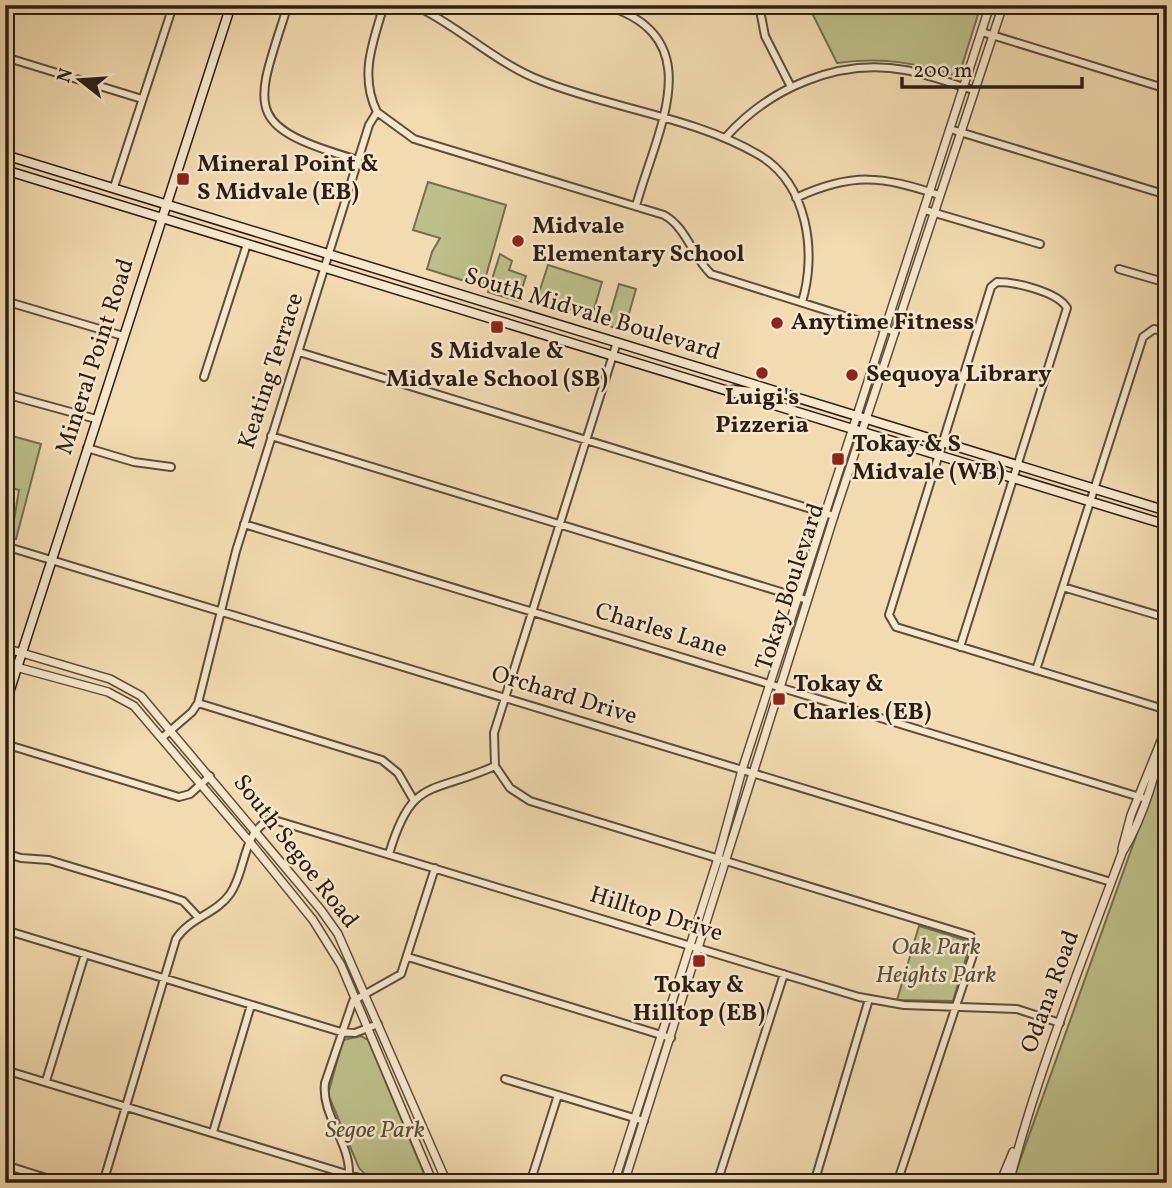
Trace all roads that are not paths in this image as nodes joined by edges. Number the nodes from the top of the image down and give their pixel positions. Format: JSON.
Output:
{"nodes":[{"id":1,"x":147,"y":5,"type":"edge"},
{"id":2,"x":232,"y":5,"type":"edge"},
{"id":3,"x":288,"y":5,"type":"edge"},
{"id":4,"x":384,"y":5,"type":"edge"},
{"id":5,"x":414,"y":5,"type":"edge"},
{"id":6,"x":604,"y":5,"type":"edge"},
{"id":7,"x":759,"y":5,"type":"edge"},
{"id":8,"x":990,"y":5,"type":"edge"},
{"id":9,"x":1003,"y":5,"type":"edge"},
{"id":10,"x":982,"y":32,"type":"junction"},
{"id":11,"x":993,"y":35,"type":"junction"},
{"id":12,"x":5,"y":57,"type":"edge"},
{"id":13,"x":791,"y":87,"type":"junction"},
{"id":14,"x":964,"y":88,"type":"junction"},
{"id":15,"x":1167,"y":89,"type":"edge"},
{"id":16,"x":973,"y":90,"type":"junction"},
{"id":17,"x":142,"y":99,"type":"junction"},
{"id":18,"x":377,"y":112,"type":"junction"},
{"id":19,"x":662,"y":119,"type":"junction"},
{"id":20,"x":950,"y":129,"type":"junction"},
{"id":21,"x":960,"y":132,"type":"junction"},
{"id":22,"x":725,"y":138,"type":"junction"},
{"id":23,"x":5,"y":155,"type":"edge"},
{"id":24,"x":358,"y":160,"type":"junction"},
{"id":25,"x":5,"y":170,"type":"edge"},
{"id":26,"x":114,"y":187,"type":"junction"},
{"id":27,"x":930,"y":192,"type":"junction"},
{"id":28,"x":939,"y":195,"type":"junction"},
{"id":29,"x":1167,"y":195,"type":"edge"},
{"id":30,"x":796,"y":198,"type":"junction"},
{"id":31,"x":166,"y":204,"type":"junction"},
{"id":32,"x":636,"y":206,"type":"junction"},
{"id":33,"x":925,"y":209,"type":"junction"},
{"id":34,"x":934,"y":212,"type":"junction"},
{"id":35,"x":162,"y":218,"type":"junction"},
{"id":36,"x":247,"y":244,"type":"junction"},
{"id":37,"x":1040,"y":244,"type":"dead end"},
{"id":38,"x":330,"y":254,"type":"junction"},
{"id":39,"x":326,"y":267,"type":"junction"},
{"id":40,"x":1119,"y":269,"type":"dead end"},
{"id":41,"x":1167,"y":284,"type":"edge"},
{"id":42,"x":5,"y":301,"type":"edge"},
{"id":43,"x":802,"y":302,"type":"junction"},
{"id":44,"x":887,"y":329,"type":"junction"},
{"id":45,"x":895,"y":332,"type":"junction"},
{"id":46,"x":1167,"y":332,"type":"edge"},
{"id":47,"x":122,"y":336,"type":"junction"},
{"id":48,"x":617,"y":342,"type":"junction"},
{"id":49,"x":299,"y":352,"type":"junction"},
{"id":50,"x":612,"y":355,"type":"junction"},
{"id":51,"x":204,"y":377,"type":"dead end"},
{"id":52,"x":713,"y":388,"type":"junction"},
{"id":53,"x":771,"y":390,"type":"junction"},
{"id":54,"x":5,"y":394,"type":"edge"},
{"id":55,"x":858,"y":415,"type":"junction"},
{"id":56,"x":867,"y":418,"type":"junction"},
{"id":57,"x":96,"y":419,"type":"junction"},
{"id":58,"x":853,"y":428,"type":"junction"},
{"id":59,"x":862,"y":431,"type":"junction"},
{"id":60,"x":271,"y":436,"type":"junction"},
{"id":61,"x":585,"y":440,"type":"junction"},
{"id":62,"x":941,"y":442,"type":"junction"},
{"id":63,"x":87,"y":448,"type":"junction"},
{"id":64,"x":937,"y":454,"type":"junction"},
{"id":65,"x":1018,"y":466,"type":"junction"},
{"id":66,"x":171,"y":467,"type":"dead end"},
{"id":67,"x":1014,"y":478,"type":"junction"},
{"id":68,"x":1094,"y":489,"type":"junction"},
{"id":69,"x":1090,"y":502,"type":"junction"},
{"id":70,"x":1167,"y":511,"type":"edge"},
{"id":71,"x":825,"y":513,"type":"junction"},
{"id":72,"x":834,"y":516,"type":"junction"},
{"id":73,"x":558,"y":523,"type":"junction"},
{"id":74,"x":244,"y":524,"type":"junction"},
{"id":75,"x":1167,"y":525,"type":"edge"},
{"id":76,"x":5,"y":546,"type":"edge"},
{"id":77,"x":51,"y":559,"type":"junction"},
{"id":78,"x":1063,"y":587,"type":"junction"},
{"id":79,"x":798,"y":597,"type":"junction"},
{"id":80,"x":807,"y":600,"type":"junction"},
{"id":81,"x":219,"y":611,"type":"junction"},
{"id":82,"x":531,"y":611,"type":"junction"},
{"id":83,"x":1167,"y":618,"type":"edge"},
{"id":84,"x":960,"y":647,"type":"junction"},
{"id":85,"x":5,"y":648,"type":"edge"},
{"id":86,"x":21,"y":652,"type":"junction"},
{"id":87,"x":5,"y":664,"type":"edge"},
{"id":88,"x":17,"y":667,"type":"junction"},
{"id":89,"x":1036,"y":670,"type":"junction"},
{"id":90,"x":770,"y":684,"type":"junction"},
{"id":91,"x":779,"y":687,"type":"junction"},
{"id":92,"x":505,"y":698,"type":"junction"},
{"id":93,"x":198,"y":703,"type":"junction"},
{"id":94,"x":5,"y":705,"type":"edge"},
{"id":95,"x":1167,"y":710,"type":"edge"},
{"id":96,"x":1167,"y":723,"type":"edge"},
{"id":97,"x":172,"y":730,"type":"junction"},
{"id":98,"x":163,"y":737,"type":"junction"},
{"id":99,"x":5,"y":744,"type":"edge"},
{"id":100,"x":495,"y":766,"type":"junction"},
{"id":101,"x":742,"y":771,"type":"junction"},
{"id":102,"x":751,"y":773,"type":"junction"},
{"id":103,"x":210,"y":776,"type":"junction"},
{"id":104,"x":201,"y":784,"type":"junction"},
{"id":105,"x":1142,"y":797,"type":"junction"},
{"id":106,"x":413,"y":799,"type":"junction"},
{"id":107,"x":252,"y":835,"type":"junction"},
{"id":108,"x":5,"y":853,"type":"edge"},
{"id":109,"x":389,"y":854,"type":"junction"},
{"id":110,"x":718,"y":858,"type":"junction"},
{"id":111,"x":727,"y":860,"type":"junction"},
{"id":112,"x":435,"y":868,"type":"junction"},
{"id":113,"x":1111,"y":883,"type":"junction"},
{"id":114,"x":198,"y":917,"type":"junction"},
{"id":115,"x":5,"y":930,"type":"edge"},
{"id":116,"x":689,"y":945,"type":"junction"},
{"id":117,"x":700,"y":948,"type":"junction"},
{"id":118,"x":85,"y":954,"type":"junction"},
{"id":119,"x":408,"y":957,"type":"junction"},
{"id":120,"x":784,"y":974,"type":"junction"},
{"id":121,"x":165,"y":978,"type":"junction"},
{"id":122,"x":365,"y":993,"type":"junction"},
{"id":123,"x":355,"y":998,"type":"junction"},
{"id":124,"x":869,"y":999,"type":"junction"},
{"id":125,"x":251,"y":1005,"type":"junction"},
{"id":126,"x":957,"y":1006,"type":"junction"},
{"id":127,"x":1060,"y":1023,"type":"junction"},
{"id":128,"x":378,"y":1024,"type":"junction"},
{"id":129,"x":368,"y":1029,"type":"junction"},
{"id":130,"x":341,"y":1032,"type":"junction"},
{"id":131,"x":661,"y":1035,"type":"junction"},
{"id":132,"x":671,"y":1038,"type":"junction"},
{"id":133,"x":5,"y":1070,"type":"edge"},
{"id":134,"x":505,"y":1079,"type":"dead end"},
{"id":135,"x":46,"y":1082,"type":"junction"},
{"id":136,"x":558,"y":1095,"type":"junction"},
{"id":137,"x":126,"y":1106,"type":"junction"},
{"id":138,"x":634,"y":1118,"type":"junction"},
{"id":139,"x":644,"y":1121,"type":"junction"},
{"id":140,"x":213,"y":1132,"type":"junction"},
{"id":141,"x":1017,"y":1146,"type":"junction"},
{"id":142,"x":5,"y":1165,"type":"edge"},
{"id":143,"x":349,"y":1174,"type":"junction"},
{"id":144,"x":446,"y":1182,"type":"edge"},
{"id":145,"x":62,"y":1183,"type":"edge"},
{"id":146,"x":103,"y":1183,"type":"edge"},
{"id":147,"x":376,"y":1183,"type":"edge"},
{"id":148,"x":433,"y":1183,"type":"edge"},
{"id":149,"x":530,"y":1183,"type":"edge"},
{"id":150,"x":614,"y":1183,"type":"edge"},
{"id":151,"x":624,"y":1183,"type":"edge"},
{"id":152,"x":717,"y":1183,"type":"edge"},
{"id":153,"x":814,"y":1183,"type":"edge"},
{"id":154,"x":897,"y":1183,"type":"edge"},
{"id":155,"x":1000,"y":1183,"type":"edge"},
{"id":156,"x":1009,"y":1183,"type":"edge"}],
"edges":[{"from":1,"to":17,"type":"street"},
{"from":2,"to":31,"type":"main road","name":"Mineral Point Road"},
{"from":3,"to":24,"type":"street"},
{"from":4,"to":18,"type":"street"},
{"from":5,"to":19,"type":"street"},
{"from":6,"to":19,"type":"street"},
{"from":7,"to":13,"type":"street"},
{"from":8,"to":10,"type":"street","name":"Tokay Boulevard"},
{"from":9,"to":11,"type":"street","name":"Tokay Boulevard"},
{"from":10,"to":11,"type":"street"},
{"from":10,"to":14,"type":"street","name":"Tokay Boulevard"},
{"from":11,"to":15,"type":"street"},
{"from":11,"to":16,"type":"street","name":"Tokay Boulevard"},
{"from":12,"to":17,"type":"street"},
{"from":13,"to":14,"type":"street"},
{"from":13,"to":22,"type":"street"},
{"from":14,"to":16,"type":"street"},
{"from":14,"to":20,"type":"street","name":"Tokay Boulevard"},
{"from":16,"to":21,"type":"street","name":"Tokay Boulevard"},
{"from":17,"to":26,"type":"street"},
{"from":18,"to":24,"type":"street","name":"Keating Terrace"},
{"from":18,"to":32,"type":"street"},
{"from":19,"to":22,"type":"street"},
{"from":19,"to":32,"type":"street"},
{"from":20,"to":21,"type":"street"},
{"from":20,"to":27,"type":"street","name":"Tokay Boulevard"},
{"from":21,"to":28,"type":"street","name":"Tokay Boulevard"},
{"from":21,"to":29,"type":"street"},
{"from":22,"to":30,"type":"street"},
{"from":23,"to":26,"type":"main road","name":"South Midvale Boulevard"},
{"from":24,"to":38,"type":"street","name":"Keating Terrace"},
{"from":25,"to":35,"type":"main road","name":"South Midvale Boulevard"},
{"from":26,"to":31,"type":"main road","name":"South Midvale Boulevard"},
{"from":27,"to":28,"type":"street"},
{"from":27,"to":30,"type":"street"},
{"from":27,"to":33,"type":"street","name":"Tokay Boulevard"},
{"from":28,"to":34,"type":"street","name":"Tokay Boulevard"},
{"from":30,"to":43,"type":"street"},
{"from":31,"to":35,"type":"main road","name":"Mineral Point Road"},
{"from":31,"to":38,"type":"main road","name":"South Midvale Boulevard"},
{"from":32,"to":43,"type":"street"},
{"from":33,"to":34,"type":"street"},
{"from":33,"to":44,"type":"street","name":"Tokay Boulevard"},
{"from":34,"to":37,"type":"street"},
{"from":34,"to":45,"type":"street","name":"Tokay Boulevard"},
{"from":35,"to":36,"type":"main road","name":"South Midvale Boulevard"},
{"from":35,"to":47,"type":"main road","name":"Mineral Point Road"},
{"from":36,"to":39,"type":"main road","name":"South Midvale Boulevard"},
{"from":36,"to":51,"type":"street"},
{"from":38,"to":39,"type":"street","name":"Keating Terrace"},
{"from":38,"to":48,"type":"main road","name":"South Midvale Boulevard"},
{"from":39,"to":49,"type":"street","name":"Keating Terrace"},
{"from":39,"to":50,"type":"main road","name":"South Midvale Boulevard"},
{"from":40,"to":41,"type":"street"},
{"from":42,"to":47,"type":"street"},
{"from":43,"to":44,"type":"street"},
{"from":44,"to":45,"type":"street"},
{"from":44,"to":55,"type":"street","name":"Tokay Boulevard"},
{"from":45,"to":56,"type":"street","name":"Tokay Boulevard"},
{"from":46,"to":68,"type":"street"},
{"from":47,"to":57,"type":"main road","name":"Mineral Point Road"},
{"from":48,"to":50,"type":"street"},
{"from":48,"to":53,"type":"main road","name":"South Midvale Boulevard"},
{"from":49,"to":60,"type":"street","name":"Keating Terrace"},
{"from":49,"to":61,"type":"street"},
{"from":50,"to":52,"type":"main road","name":"South Midvale Boulevard"},
{"from":50,"to":61,"type":"street"},
{"from":52,"to":53,"type":"main road"},
{"from":52,"to":58,"type":"main road","name":"South Midvale Boulevard"},
{"from":53,"to":55,"type":"main road","name":"South Midvale Boulevard"},
{"from":54,"to":57,"type":"street"},
{"from":55,"to":56,"type":"main road","name":"South Midvale Boulevard"},
{"from":55,"to":58,"type":"street","name":"Tokay Boulevard"},
{"from":56,"to":59,"type":"street","name":"Tokay Boulevard"},
{"from":56,"to":62,"type":"main road","name":"South Midvale Boulevard"},
{"from":57,"to":63,"type":"main road","name":"Mineral Point Road"},
{"from":58,"to":59,"type":"main road","name":"South Midvale Boulevard"},
{"from":58,"to":71,"type":"street","name":"Tokay Boulevard"},
{"from":59,"to":64,"type":"main road","name":"South Midvale Boulevard"},
{"from":59,"to":72,"type":"street","name":"Tokay Boulevard"},
{"from":60,"to":73,"type":"street"},
{"from":60,"to":74,"type":"street","name":"Keating Terrace"},
{"from":61,"to":71,"type":"street"},
{"from":61,"to":73,"type":"street"},
{"from":62,"to":64,"type":"street"},
{"from":62,"to":65,"type":"main road","name":"South Midvale Boulevard"},
{"from":62,"to":65,"type":"street"},
{"from":63,"to":66,"type":"street"},
{"from":63,"to":77,"type":"main road","name":"Mineral Point Road"},
{"from":64,"to":67,"type":"main road","name":"South Midvale Boulevard"},
{"from":64,"to":84,"type":"street"},
{"from":65,"to":67,"type":"street"},
{"from":65,"to":68,"type":"main road","name":"South Midvale Boulevard"},
{"from":67,"to":69,"type":"main road","name":"South Midvale Boulevard"},
{"from":67,"to":84,"type":"street"},
{"from":68,"to":69,"type":"street"},
{"from":68,"to":70,"type":"main road","name":"South Midvale Boulevard"},
{"from":69,"to":75,"type":"main road","name":"South Midvale Boulevard"},
{"from":69,"to":78,"type":"street"},
{"from":71,"to":72,"type":"street"},
{"from":71,"to":79,"type":"street","name":"Tokay Boulevard"},
{"from":72,"to":80,"type":"street","name":"Tokay Boulevard"},
{"from":73,"to":79,"type":"street"},
{"from":73,"to":82,"type":"street"},
{"from":74,"to":81,"type":"street","name":"Keating Terrace"},
{"from":74,"to":82,"type":"street","name":"Charles Lane"},
{"from":76,"to":77,"type":"street","name":"Orchard Drive"},
{"from":77,"to":81,"type":"street","name":"Orchard Drive"},
{"from":77,"to":86,"type":"main road","name":"Mineral Point Road"},
{"from":78,"to":83,"type":"street"},
{"from":78,"to":89,"type":"street"},
{"from":79,"to":80,"type":"street"},
{"from":79,"to":90,"type":"street","name":"Tokay Boulevard"},
{"from":80,"to":91,"type":"street","name":"Tokay Boulevard"},
{"from":81,"to":92,"type":"street","name":"Orchard Drive"},
{"from":81,"to":93,"type":"street","name":"Keating Terrace"},
{"from":82,"to":90,"type":"street","name":"Charles Lane"},
{"from":82,"to":92,"type":"street"},
{"from":84,"to":89,"type":"street"},
{"from":85,"to":86,"type":"street","name":"South Segoe Road"},
{"from":86,"to":88,"type":"main road","name":"Mineral Point Road"},
{"from":86,"to":97,"type":"street","name":"South Segoe Road"},
{"from":87,"to":88,"type":"street","name":"South Segoe Road"},
{"from":88,"to":94,"type":"main road","name":"Mineral Point Road"},
{"from":88,"to":98,"type":"street","name":"South Segoe Road"},
{"from":89,"to":95,"type":"street"},
{"from":90,"to":91,"type":"street","name":"Charles Lane"},
{"from":90,"to":101,"type":"street","name":"Tokay Boulevard"},
{"from":91,"to":102,"type":"street","name":"Tokay Boulevard"},
{"from":91,"to":105,"type":"street","name":"Charles Lane"},
{"from":92,"to":100,"type":"street"},
{"from":92,"to":101,"type":"street","name":"Orchard Drive"},
{"from":93,"to":97,"type":"street","name":"Keating Terrace"},
{"from":93,"to":106,"type":"street"},
{"from":96,"to":105,"type":"street","name":"Odana Road"},
{"from":97,"to":98,"type":"street","name":"Keating Terrace"},
{"from":97,"to":103,"type":"street","name":"South Segoe Road"},
{"from":98,"to":104,"type":"street","name":"South Segoe Road"},
{"from":99,"to":104,"type":"street"},
{"from":100,"to":106,"type":"street"},
{"from":100,"to":110,"type":"street"},
{"from":101,"to":102,"type":"street","name":"Orchard Drive"},
{"from":101,"to":110,"type":"street","name":"Tokay Boulevard"},
{"from":102,"to":111,"type":"street","name":"Tokay Boulevard"},
{"from":102,"to":113,"type":"street","name":"Orchard Drive"},
{"from":103,"to":104,"type":"street"},
{"from":103,"to":107,"type":"street","name":"South Segoe Road"},
{"from":104,"to":107,"type":"street","name":"South Segoe Road"},
{"from":105,"to":113,"type":"street","name":"Odana Road"},
{"from":106,"to":109,"type":"street"},
{"from":107,"to":109,"type":"street","name":"Hilltop Drive"},
{"from":107,"to":114,"type":"street"},
{"from":107,"to":122,"type":"street","name":"South Segoe Road"},
{"from":107,"to":123,"type":"street","name":"South Segoe Road"},
{"from":108,"to":114,"type":"street"},
{"from":109,"to":112,"type":"street","name":"Hilltop Drive"},
{"from":110,"to":111,"type":"street"},
{"from":110,"to":116,"type":"street","name":"Tokay Boulevard"},
{"from":111,"to":117,"type":"street","name":"Tokay Boulevard"},
{"from":111,"to":126,"type":"street"},
{"from":112,"to":116,"type":"street","name":"Hilltop Drive"},
{"from":112,"to":119,"type":"street"},
{"from":113,"to":127,"type":"street","name":"Odana Road"},
{"from":114,"to":121,"type":"street"},
{"from":115,"to":118,"type":"street"},
{"from":116,"to":117,"type":"street","name":"Hilltop Drive"},
{"from":116,"to":131,"type":"street","name":"Tokay Boulevard"},
{"from":117,"to":120,"type":"street","name":"Hilltop Drive"},
{"from":117,"to":132,"type":"street","name":"Tokay Boulevard"},
{"from":118,"to":121,"type":"street"},
{"from":118,"to":135,"type":"street"},
{"from":119,"to":122,"type":"street"},
{"from":119,"to":131,"type":"street"},
{"from":120,"to":124,"type":"street","name":"Hilltop Drive"},
{"from":120,"to":152,"type":"street"},
{"from":121,"to":125,"type":"street"},
{"from":121,"to":137,"type":"street"},
{"from":122,"to":123,"type":"street"},
{"from":122,"to":128,"type":"street","name":"South Segoe Road"},
{"from":123,"to":129,"type":"street","name":"South Segoe Road"},
{"from":123,"to":130,"type":"street"},
{"from":124,"to":126,"type":"street","name":"Hilltop Drive"},
{"from":124,"to":153,"type":"street"},
{"from":125,"to":130,"type":"street"},
{"from":125,"to":140,"type":"street"},
{"from":126,"to":127,"type":"street","name":"Hilltop Drive"},
{"from":126,"to":154,"type":"street"},
{"from":127,"to":141,"type":"street","name":"Odana Road"},
{"from":128,"to":129,"type":"street"},
{"from":128,"to":144,"type":"street","name":"South Segoe Road"},
{"from":129,"to":130,"type":"street"},
{"from":129,"to":148,"type":"street","name":"South Segoe Road"},
{"from":130,"to":143,"type":"street"},
{"from":131,"to":132,"type":"street"},
{"from":131,"to":138,"type":"street","name":"Tokay Boulevard"},
{"from":132,"to":139,"type":"street","name":"Tokay Boulevard"},
{"from":133,"to":135,"type":"street"},
{"from":134,"to":136,"type":"street"},
{"from":135,"to":137,"type":"street"},
{"from":136,"to":138,"type":"street"},
{"from":136,"to":149,"type":"street"},
{"from":137,"to":140,"type":"street"},
{"from":137,"to":146,"type":"street"},
{"from":138,"to":139,"type":"street"},
{"from":138,"to":150,"type":"street","name":"Tokay Boulevard"},
{"from":139,"to":151,"type":"street","name":"Tokay Boulevard"},
{"from":140,"to":143,"type":"street"},
{"from":141,"to":155,"type":"street","name":"Odana Road"},
{"from":141,"to":156,"type":"street","name":"Odana Road"},
{"from":142,"to":145,"type":"street"},
{"from":143,"to":147,"type":"street"}]}
